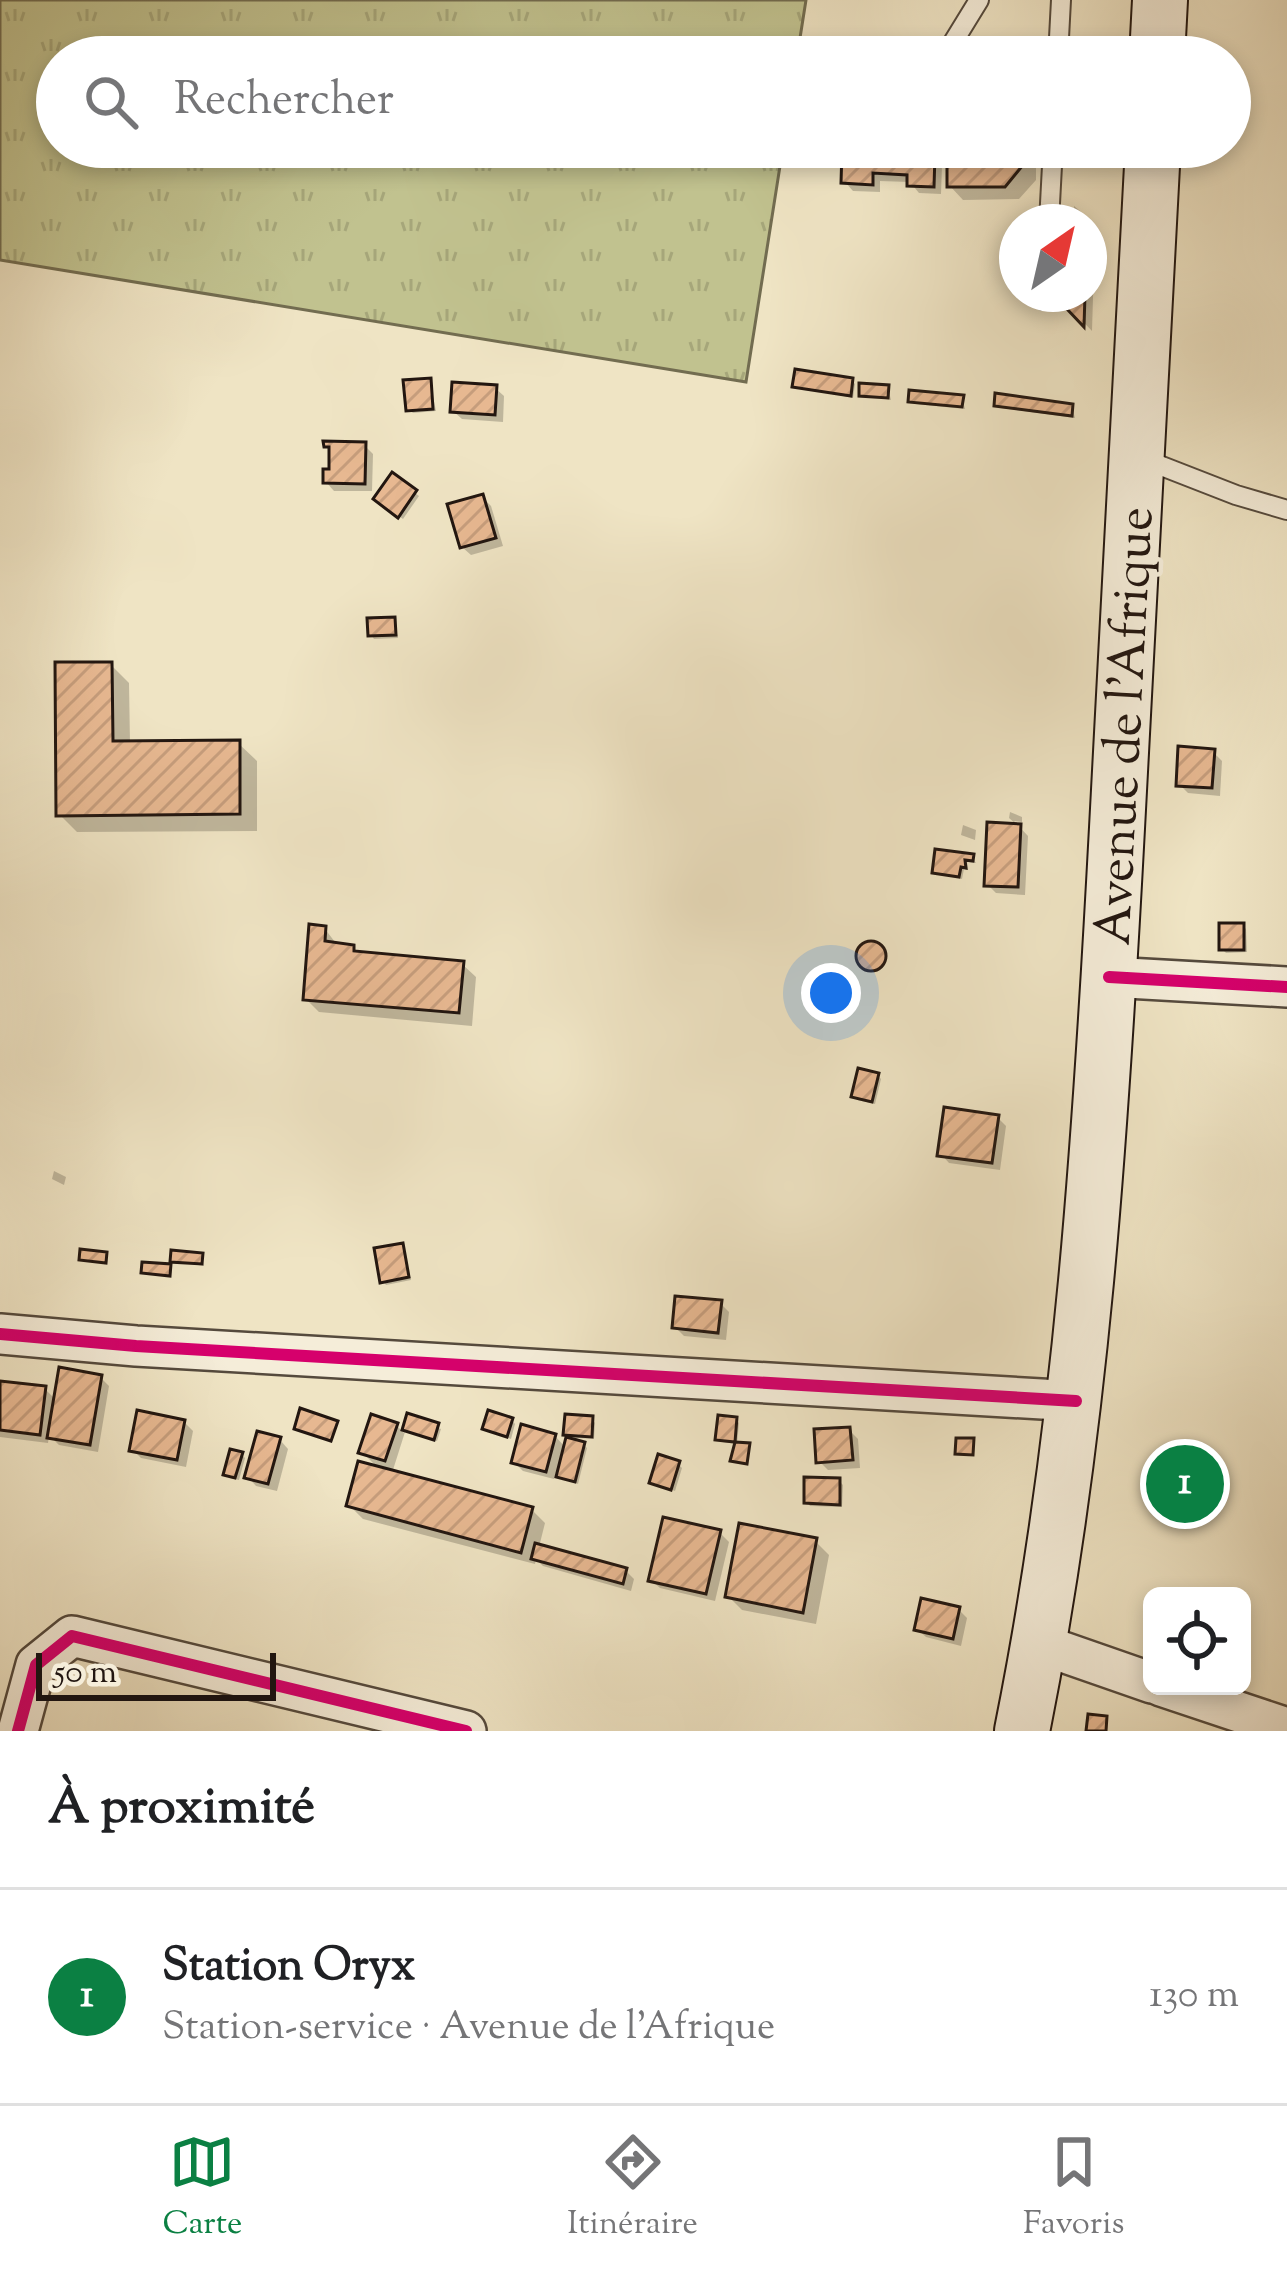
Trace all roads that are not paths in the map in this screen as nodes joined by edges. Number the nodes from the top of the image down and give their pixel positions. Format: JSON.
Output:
{"nodes":[{"id":1,"x":979,"y":0,"type":"edge"},
{"id":2,"x":1061,"y":0,"type":"edge"},
{"id":3,"x":1160,"y":0,"type":"edge"},
{"id":4,"x":957,"y":36,"type":"edge"},
{"id":5,"x":1059,"y":36,"type":"edge"},
{"id":6,"x":1158,"y":36,"type":"edge"},
{"id":7,"x":1052,"y":168,"type":"edge"},
{"id":8,"x":1152,"y":168,"type":"edge"},
{"id":9,"x":1049,"y":204,"type":"edge"},
{"id":10,"x":1136,"y":456,"type":"junction"},
{"id":11,"x":1287,"y":510,"type":"edge"},
{"id":12,"x":1109,"y":977,"type":"junction"},
{"id":13,"x":1287,"y":987,"type":"edge"},
{"id":14,"x":0,"y":1334,"type":"edge"},
{"id":15,"x":1076,"y":1401,"type":"junction"},
{"id":16,"x":1040,"y":1644,"type":"junction"},
{"id":17,"x":1143,"y":1680,"type":"edge"},
{"id":18,"x":1188,"y":1695,"type":"edge"},
{"id":19,"x":1287,"y":1728,"type":"edge"},
{"id":20,"x":18,"y":1731,"type":"edge"},
{"id":21,"x":466,"y":1731,"type":"edge"},
{"id":22,"x":1022,"y":1731,"type":"edge"}],
"edges":[{"from":1,"to":4,"type":"lane"},
{"from":2,"to":5,"type":"lane"},
{"from":3,"to":6,"type":"main road"},
{"from":7,"to":9,"type":"lane"},
{"from":8,"to":10,"type":"main road","name":"Avenue de l'Afrique"},
{"from":10,"to":11,"type":"lane"},
{"from":10,"to":12,"type":"main road","name":"Avenue de l'Afrique"},
{"from":12,"to":13,"type":"street"},
{"from":12,"to":15,"type":"main road","name":"Avenue de l'Afrique"},
{"from":14,"to":15,"type":"street"},
{"from":15,"to":16,"type":"main road","name":"Avenue de l'Afrique"},
{"from":16,"to":17,"type":"street"},
{"from":16,"to":22,"type":"main road","name":"Avenue de l'Afrique"},
{"from":18,"to":19,"type":"street"},
{"from":20,"to":21,"type":"street"}]}
